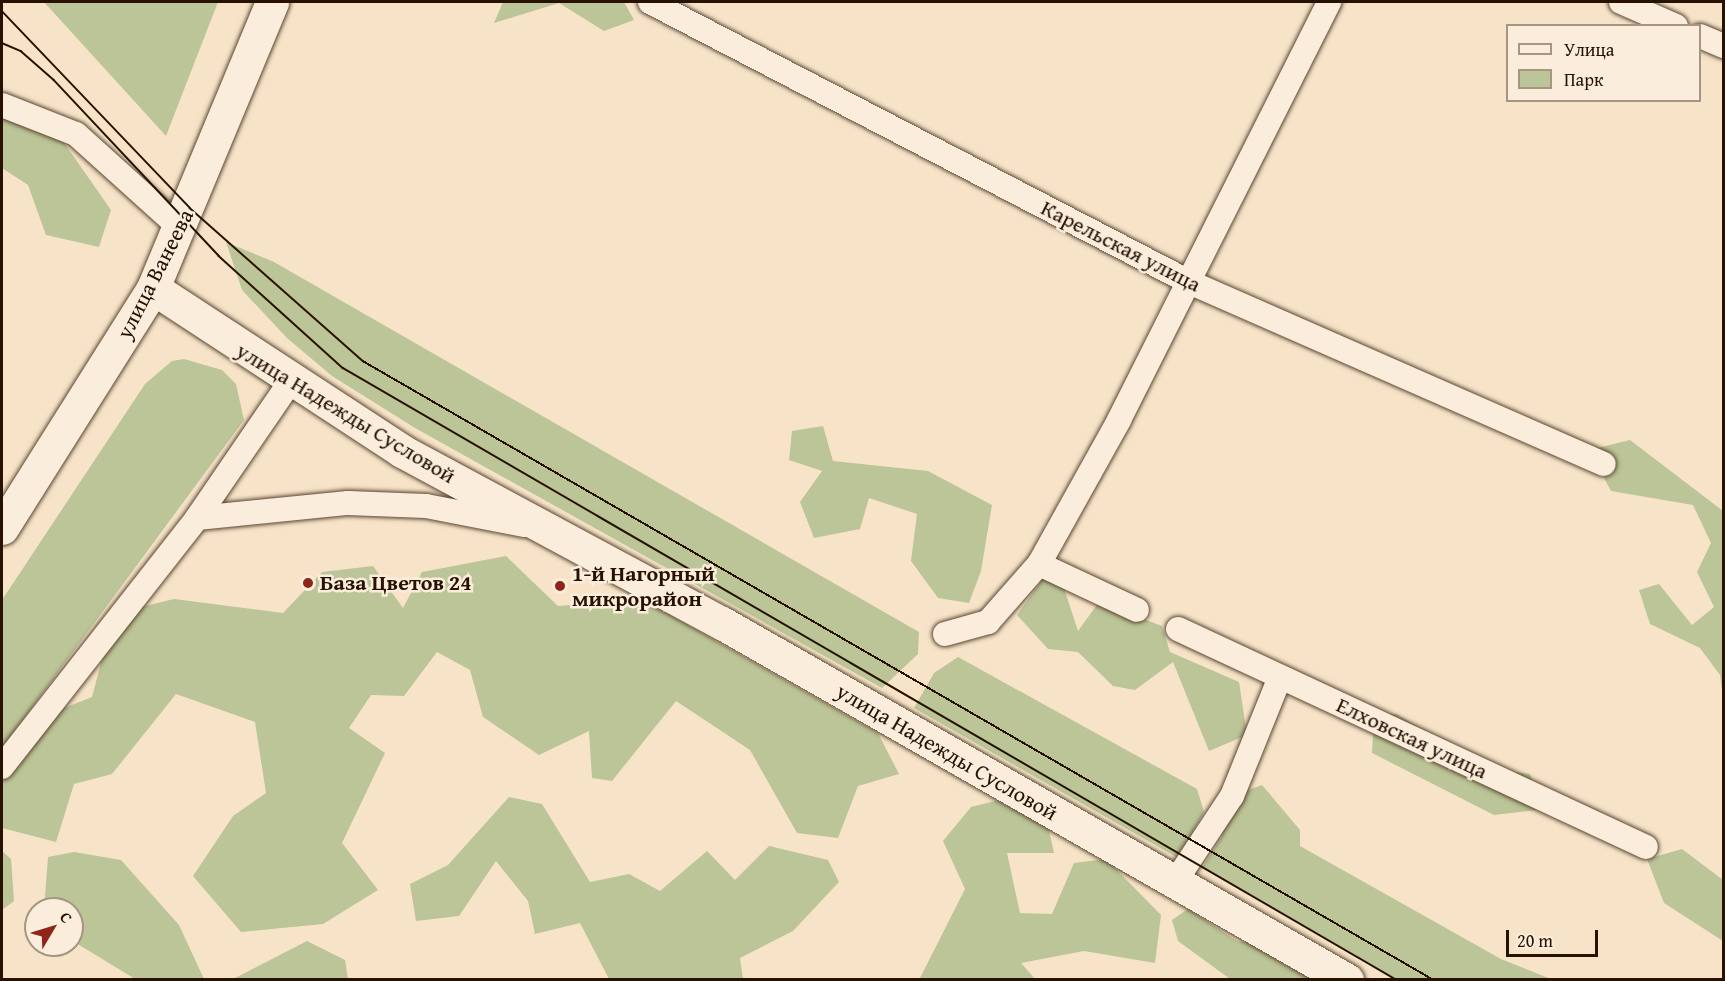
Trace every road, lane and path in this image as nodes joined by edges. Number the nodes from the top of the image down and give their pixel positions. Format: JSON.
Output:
{"nodes":[{"id":1,"x":272,"y":2,"type":"edge"},
{"id":2,"x":650,"y":2,"type":"edge"},
{"id":3,"x":1329,"y":2,"type":"edge"},
{"id":4,"x":1621,"y":2,"type":"edge"},
{"id":5,"x":1671,"y":24,"type":"edge"},
{"id":6,"x":1701,"y":36,"type":"edge"},
{"id":7,"x":1724,"y":46,"type":"edge"},
{"id":8,"x":2,"y":105,"type":"edge"},
{"id":9,"x":181,"y":229,"type":"junction"},
{"id":10,"x":1187,"y":281,"type":"junction"},
{"id":11,"x":153,"y":288,"type":"junction"},
{"id":12,"x":290,"y":382,"type":"junction"},
{"id":13,"x":1604,"y":464,"type":"dead end"},
{"id":14,"x":197,"y":518,"type":"junction"},
{"id":15,"x":2,"y":528,"type":"edge"},
{"id":16,"x":545,"y":528,"type":"junction"},
{"id":17,"x":1039,"y":564,"type":"junction"},
{"id":18,"x":1137,"y":610,"type":"dead end"},
{"id":19,"x":1178,"y":629,"type":"dead end"},
{"id":20,"x":945,"y":634,"type":"dead end"},
{"id":21,"x":1280,"y":677,"type":"junction"},
{"id":22,"x":2,"y":767,"type":"edge"},
{"id":23,"x":1646,"y":848,"type":"dead end"},
{"id":24,"x":1175,"y":882,"type":"junction"},
{"id":25,"x":1347,"y":980,"type":"edge"}],
"edges":[{"from":1,"to":9,"type":"main road","name":"улица Ванеева"},
{"from":2,"to":10,"type":"street","name":"Карельская улица"},
{"from":3,"to":10,"type":"street"},
{"from":4,"to":5,"type":"street"},
{"from":6,"to":7,"type":"street"},
{"from":8,"to":9,"type":"street"},
{"from":9,"to":11,"type":"main road","name":"улица Ванеева"},
{"from":10,"to":13,"type":"street","name":"Карельская улица"},
{"from":10,"to":17,"type":"street"},
{"from":11,"to":12,"type":"main road","name":"улица Надежды Сусловой"},
{"from":11,"to":15,"type":"main road","name":"улица Ванеева"},
{"from":12,"to":14,"type":"street"},
{"from":12,"to":16,"type":"main road","name":"улица Надежды Сусловой"},
{"from":14,"to":16,"type":"street","name":"улица Надежды Сусловой"},
{"from":14,"to":22,"type":"street"},
{"from":16,"to":24,"type":"main road","name":"улица Надежды Сусловой"},
{"from":17,"to":18,"type":"street"},
{"from":17,"to":20,"type":"street"},
{"from":19,"to":21,"type":"street","name":"Елховская улица"},
{"from":21,"to":23,"type":"street","name":"Елховская улица"},
{"from":21,"to":24,"type":"street"},
{"from":24,"to":25,"type":"main road","name":"улица Надежды Сусловой"}]}
